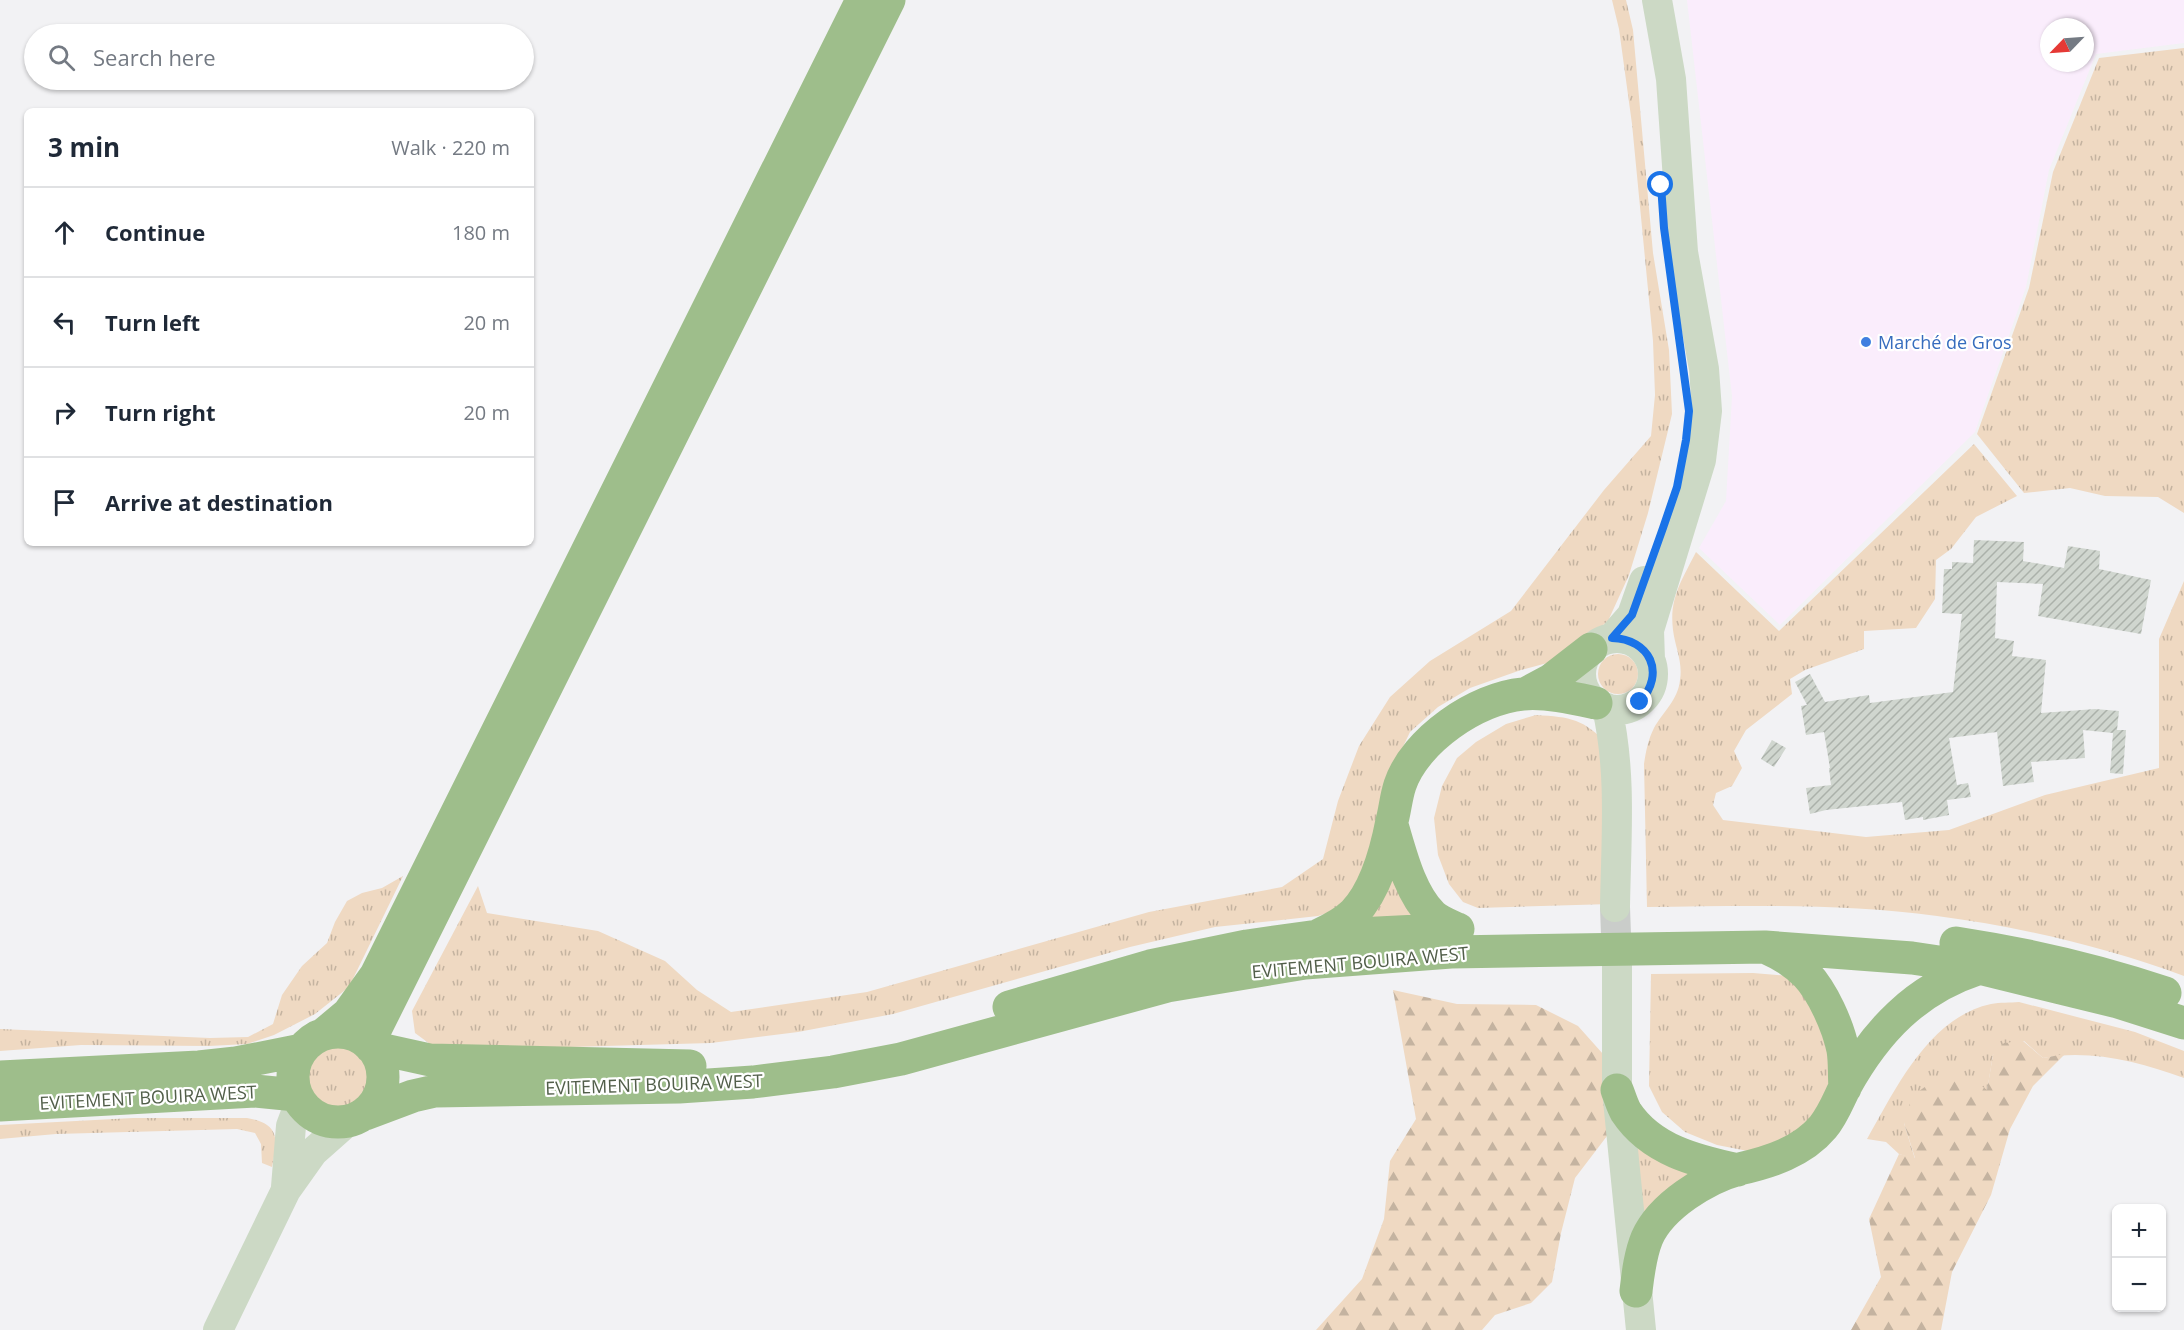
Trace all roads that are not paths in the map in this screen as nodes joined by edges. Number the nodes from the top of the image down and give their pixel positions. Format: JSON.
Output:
{"nodes":[{"id":1,"x":862,"y":0,"type":"edge"},
{"id":2,"x":890,"y":0,"type":"edge"},
{"id":3,"x":1640,"y":0,"type":"edge"},
{"id":4,"x":1657,"y":0,"type":"edge"},
{"id":5,"x":1601,"y":644,"type":"junction"},
{"id":6,"x":1650,"y":660,"type":"junction"},
{"id":7,"x":1525,"y":694,"type":"junction"},
{"id":8,"x":1640,"y":702,"type":"junction"},
{"id":9,"x":1601,"y":705,"type":"junction"},
{"id":10,"x":1617,"y":774,"type":"junction"},
{"id":11,"x":1392,"y":825,"type":"junction"},
{"id":12,"x":1457,"y":929,"type":"junction"},
{"id":13,"x":1318,"y":936,"type":"junction"},
{"id":14,"x":1619,"y":938,"type":"junction"},
{"id":15,"x":1765,"y":947,"type":"junction"},
{"id":16,"x":1979,"y":969,"type":"junction"},
{"id":17,"x":2184,"y":1000,"type":"edge"},
{"id":18,"x":2184,"y":1023,"type":"edge"},
{"id":19,"x":313,"y":1042,"type":"junction"},
{"id":20,"x":370,"y":1046,"type":"junction"},
{"id":21,"x":0,"y":1077,"type":"edge"},
{"id":22,"x":1845,"y":1088,"type":"junction"},
{"id":23,"x":1617,"y":1090,"type":"junction"},
{"id":24,"x":298,"y":1098,"type":"junction"},
{"id":25,"x":0,"y":1105,"type":"edge"},
{"id":26,"x":356,"y":1117,"type":"junction"},
{"id":27,"x":1737,"y":1170,"type":"junction"},
{"id":28,"x":286,"y":1190,"type":"junction"},
{"id":29,"x":1635,"y":1291,"type":"junction"},
{"id":30,"x":218,"y":1330,"type":"edge"},
{"id":31,"x":1641,"y":1330,"type":"edge"}],
"edges":[{"from":1,"to":19,"type":"highway"},
{"from":2,"to":20,"type":"highway"},
{"from":3,"to":5,"type":"main road"},
{"from":4,"to":6,"type":"main road"},
{"from":5,"to":6,"type":"main road"},
{"from":5,"to":7,"type":"highway"},
{"from":5,"to":9,"type":"main road"},
{"from":6,"to":8,"type":"main road"},
{"from":7,"to":9,"type":"highway"},
{"from":7,"to":11,"type":"highway"},
{"from":8,"to":9,"type":"main road"},
{"from":8,"to":10,"type":"main road"},
{"from":9,"to":10,"type":"main road"},
{"from":10,"to":14,"type":"main road"},
{"from":11,"to":12,"type":"highway"},
{"from":11,"to":13,"type":"highway"},
{"from":12,"to":13,"type":"highway","name":"EVITEMENT BOUIRA WEST"},
{"from":12,"to":14,"type":"highway","name":"EVITEMENT BOUIRA WEST"},
{"from":13,"to":20,"type":"highway","name":"EVITEMENT BOUIRA WEST"},
{"from":14,"to":15,"type":"highway","name":"EVITEMENT BOUIRA WEST"},
{"from":14,"to":17,"type":"highway","name":"EVITEMENT BOUIRA WEST"},
{"from":14,"to":23,"type":"main road"},
{"from":14,"to":26,"type":"highway","name":"EVITEMENT BOUIRA WEST"},
{"from":15,"to":16,"type":"highway","name":"EVITEMENT BOUIRA WEST"},
{"from":15,"to":22,"type":"highway"},
{"from":16,"to":18,"type":"highway","name":"EVITEMENT BOUIRA WEST"},
{"from":16,"to":22,"type":"highway"},
{"from":19,"to":20,"type":"highway"},
{"from":19,"to":21,"type":"highway","name":"EVITEMENT BOUIRA WEST"},
{"from":19,"to":24,"type":"highway"},
{"from":20,"to":26,"type":"highway"},
{"from":22,"to":27,"type":"highway"},
{"from":23,"to":27,"type":"highway"},
{"from":23,"to":29,"type":"main road"},
{"from":24,"to":25,"type":"highway","name":"EVITEMENT BOUIRA WEST"},
{"from":24,"to":26,"type":"highway"},
{"from":24,"to":28,"type":"main road"},
{"from":26,"to":28,"type":"main road"},
{"from":27,"to":29,"type":"highway"},
{"from":28,"to":30,"type":"main road"},
{"from":29,"to":31,"type":"main road"}]}
